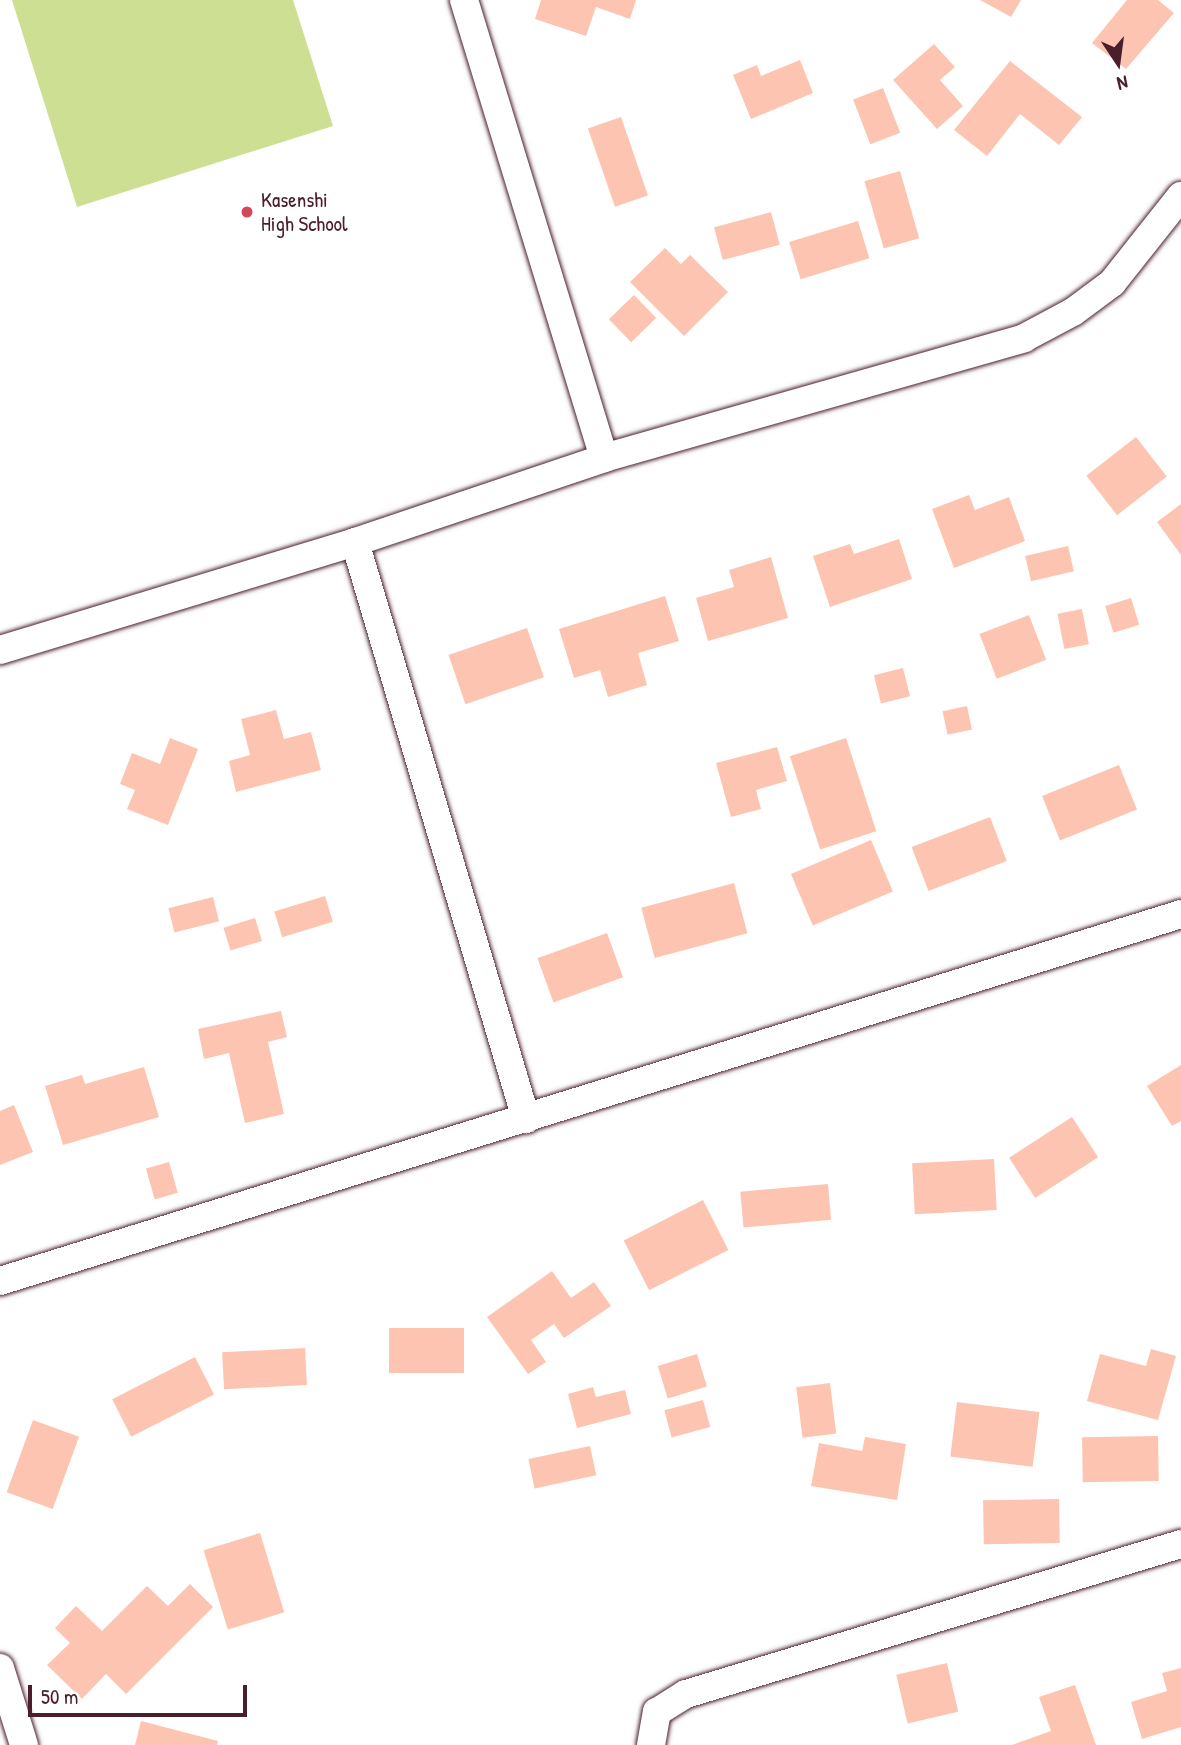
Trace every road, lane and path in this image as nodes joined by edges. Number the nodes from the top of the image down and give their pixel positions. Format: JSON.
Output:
{"nodes":[{"id":1,"x":464,"y":0,"type":"edge"},
{"id":2,"x":1181,"y":196,"type":"edge"},
{"id":3,"x":604,"y":458,"type":"junction"},
{"id":4,"x":355,"y":542,"type":"junction"},
{"id":5,"x":0,"y":650,"type":"edge"},
{"id":6,"x":1181,"y":914,"type":"edge"},
{"id":7,"x":526,"y":1119,"type":"junction"},
{"id":8,"x":0,"y":1281,"type":"edge"},
{"id":9,"x":1181,"y":1544,"type":"edge"},
{"id":10,"x":0,"y":1668,"type":"edge"},
{"id":11,"x":24,"y":1745,"type":"edge"},
{"id":12,"x":651,"y":1745,"type":"edge"}],
"edges":[{"from":1,"to":3,"type":"street"},
{"from":2,"to":3,"type":"street"},
{"from":3,"to":4,"type":"street"},
{"from":4,"to":5,"type":"street"},
{"from":4,"to":7,"type":"street"},
{"from":6,"to":7,"type":"street"},
{"from":7,"to":8,"type":"street"},
{"from":9,"to":12,"type":"street"},
{"from":10,"to":11,"type":"street"}]}
